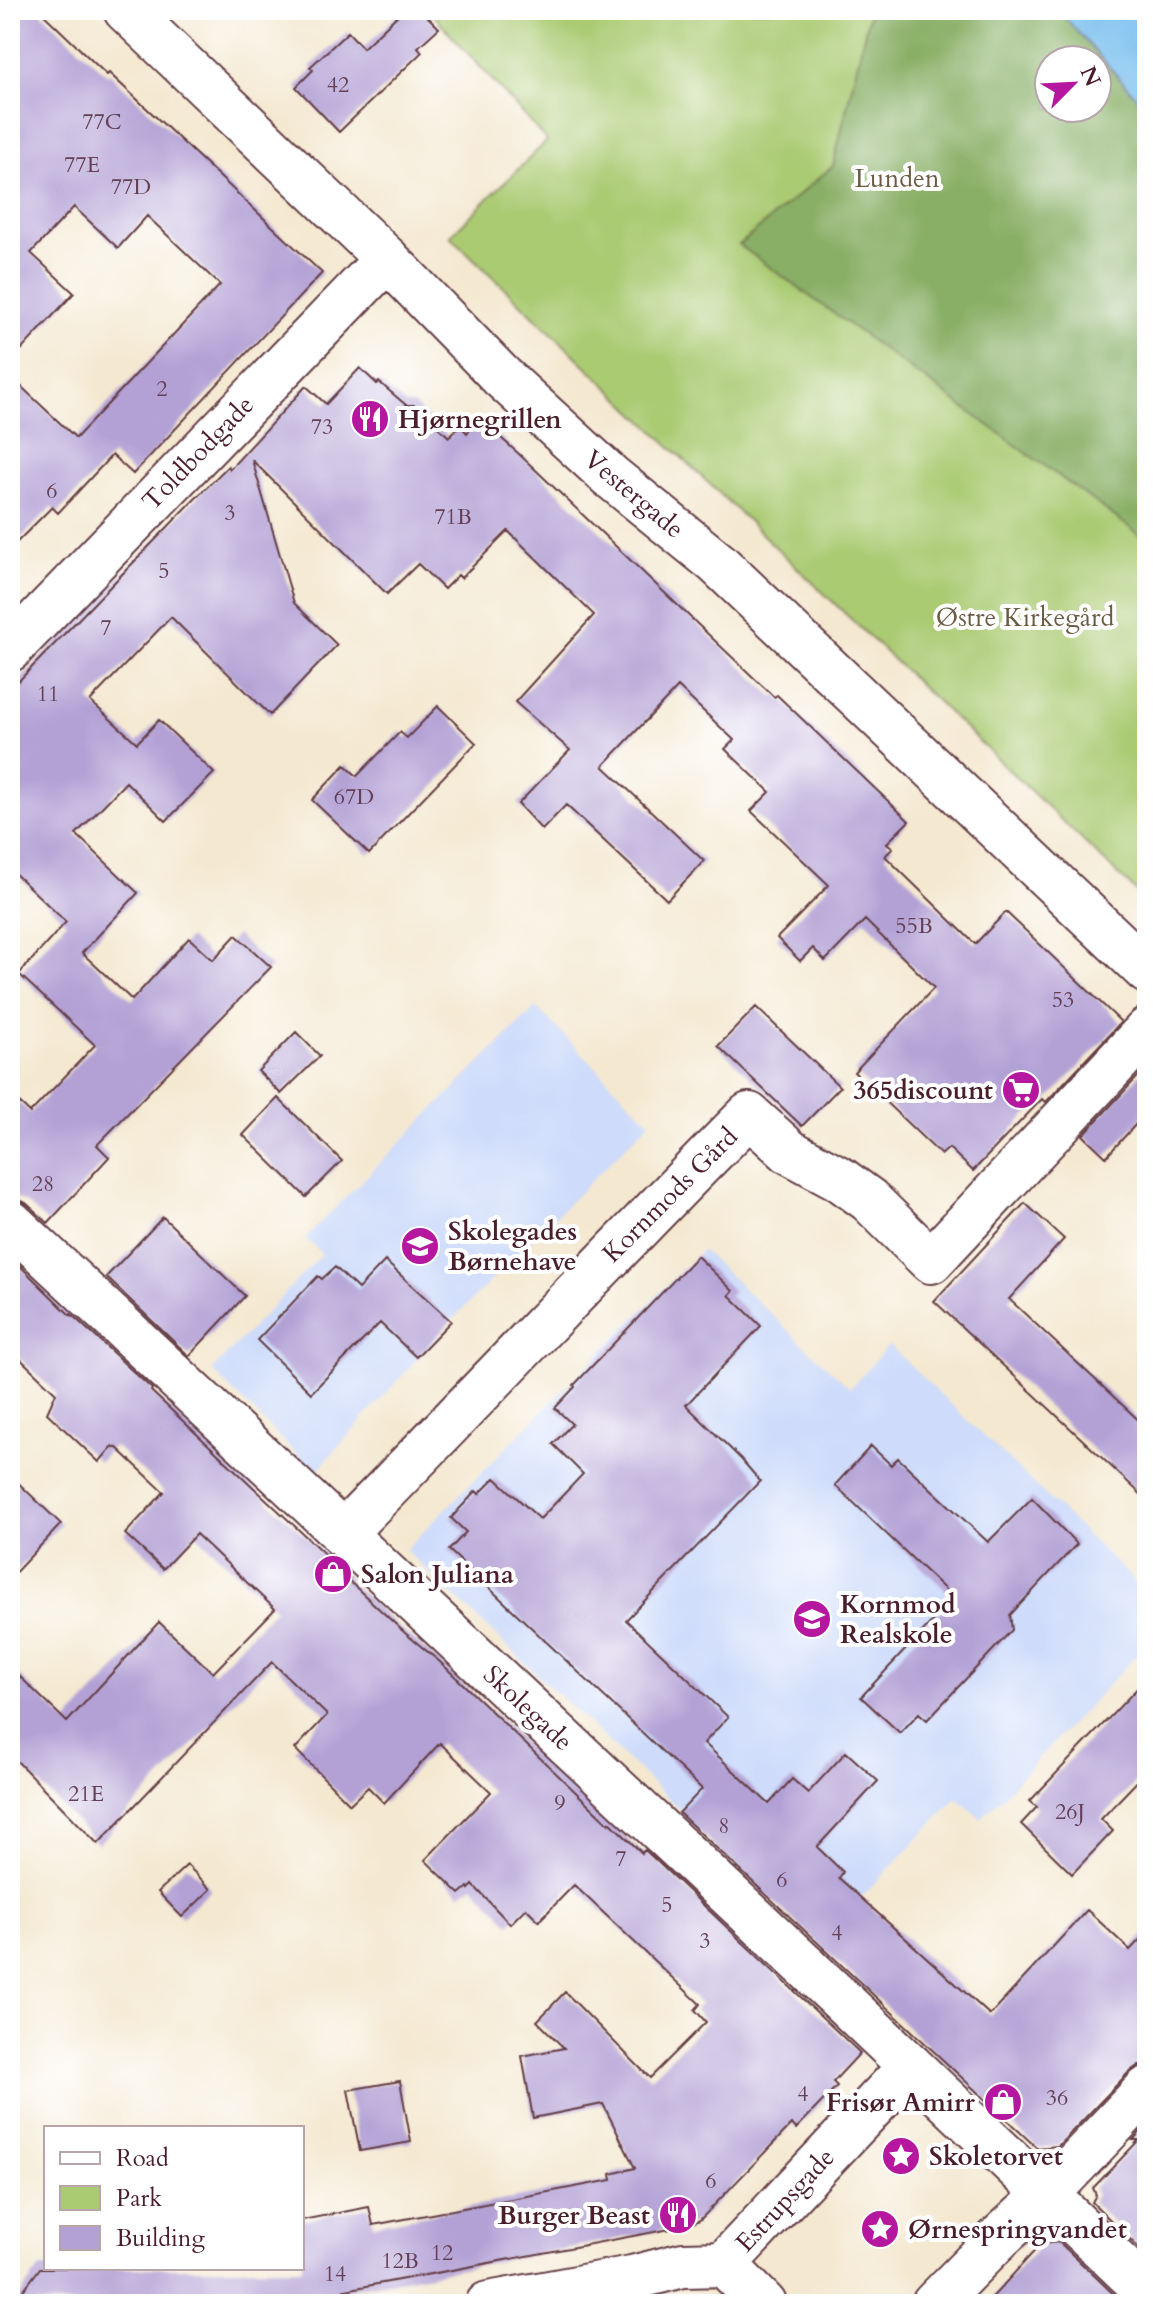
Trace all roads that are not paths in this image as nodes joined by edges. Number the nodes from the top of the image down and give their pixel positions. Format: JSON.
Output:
{"nodes":[{"id":1,"x":126,"y":10,"type":"edge"},
{"id":2,"x":387,"y":259,"type":"junction"},
{"id":3,"x":10,"y":649,"type":"edge"},
{"id":4,"x":1147,"y":971,"type":"edge"},
{"id":5,"x":1147,"y":1030,"type":"edge"},
{"id":6,"x":10,"y":1222,"type":"edge"},
{"id":7,"x":342,"y":1534,"type":"junction"},
{"id":8,"x":911,"y":2066,"type":"junction"},
{"id":9,"x":1147,"y":2089,"type":"edge"},
{"id":10,"x":1046,"y":2195,"type":"junction"},
{"id":11,"x":724,"y":2264,"type":"junction"},
{"id":12,"x":1147,"y":2291,"type":"edge"},
{"id":13,"x":488,"y":2304,"type":"edge"},
{"id":14,"x":764,"y":2304,"type":"edge"},
{"id":15,"x":934,"y":2304,"type":"edge"}],
"edges":[{"from":1,"to":2,"type":"street","name":"Vestergade"},
{"from":2,"to":3,"type":"street","name":"Toldbodgade"},
{"from":2,"to":4,"type":"street","name":"Vestergade"},
{"from":5,"to":7,"type":"street","name":"Kornmods Gård"},
{"from":6,"to":7,"type":"street","name":"Skolegade"},
{"from":7,"to":8,"type":"street","name":"Skolegade"},
{"from":8,"to":10,"type":"street","name":"Skolegade"},
{"from":8,"to":11,"type":"street","name":"Estrupsgade"},
{"from":9,"to":10,"type":"street"},
{"from":10,"to":12,"type":"street","name":"Skolegade"},
{"from":10,"to":15,"type":"street"},
{"from":11,"to":13,"type":"street","name":"Estrupsgade"},
{"from":11,"to":14,"type":"street"}]}
